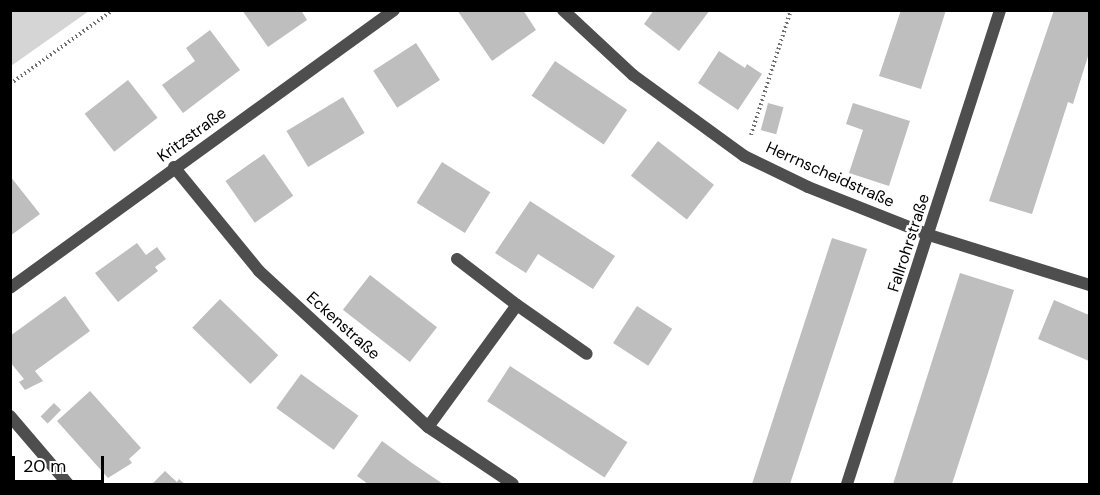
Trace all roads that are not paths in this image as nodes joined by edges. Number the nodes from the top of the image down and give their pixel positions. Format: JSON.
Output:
{"nodes":[{"id":1,"x":394,"y":10,"type":"edge"},
{"id":2,"x":563,"y":10,"type":"edge"},
{"id":3,"x":1000,"y":10,"type":"edge"},
{"id":4,"x":174,"y":167,"type":"junction"},
{"id":5,"x":929,"y":235,"type":"junction"},
{"id":6,"x":457,"y":259,"type":"dead end"},
{"id":7,"x":1089,"y":285,"type":"edge"},
{"id":8,"x":10,"y":288,"type":"edge"},
{"id":9,"x":517,"y":305,"type":"junction"},
{"id":10,"x":587,"y":354,"type":"dead end"},
{"id":11,"x":10,"y":416,"type":"edge"},
{"id":12,"x":428,"y":427,"type":"junction"},
{"id":13,"x":68,"y":484,"type":"edge"},
{"id":14,"x":513,"y":484,"type":"edge"},
{"id":15,"x":847,"y":484,"type":"edge"}],
"edges":[{"from":1,"to":4,"type":"street","name":"Kritzstraße"},
{"from":2,"to":5,"type":"street","name":"Herrnscheidstraße"},
{"from":3,"to":5,"type":"street","name":"Fallrohrstraße"},
{"from":4,"to":8,"type":"street","name":"Kritzstraße"},
{"from":4,"to":12,"type":"street","name":"Eckenstraße"},
{"from":5,"to":7,"type":"street","name":"Herrnscheidstraße"},
{"from":5,"to":15,"type":"street","name":"Fallrohrstraße"},
{"from":6,"to":9,"type":"street"},
{"from":9,"to":10,"type":"street"},
{"from":9,"to":12,"type":"street"},
{"from":11,"to":13,"type":"street"},
{"from":12,"to":14,"type":"street","name":"Eckenstraße"}]}
